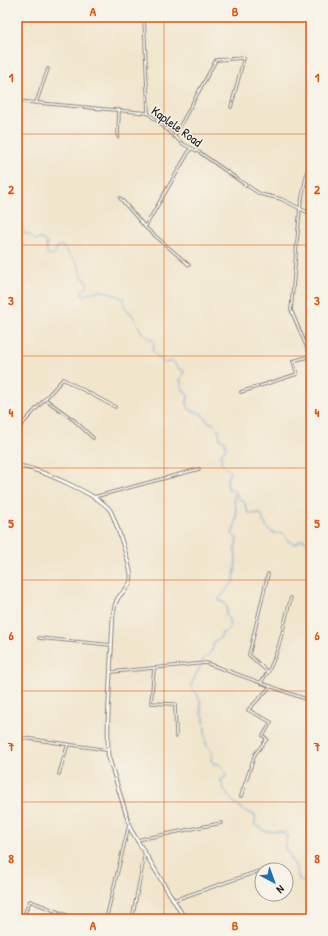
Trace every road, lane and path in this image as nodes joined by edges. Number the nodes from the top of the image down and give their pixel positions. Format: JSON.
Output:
{"nodes":[{"id":1,"x":144,"y":17,"type":"edge"},
{"id":2,"x":48,"y":69,"type":"dead end"},
{"id":3,"x":17,"y":101,"type":"edge"},
{"id":4,"x":36,"y":103,"type":"junction"},
{"id":5,"x":231,"y":108,"type":"dead end"},
{"id":6,"x":119,"y":110,"type":"junction"},
{"id":7,"x":148,"y":113,"type":"junction"},
{"id":8,"x":118,"y":137,"type":"dead end"},
{"id":9,"x":174,"y":137,"type":"junction"},
{"id":10,"x":191,"y":148,"type":"junction"},
{"id":11,"x":311,"y":152,"type":"edge"},
{"id":12,"x":120,"y":198,"type":"dead end"},
{"id":13,"x":300,"y":208,"type":"junction"},
{"id":14,"x":311,"y":214,"type":"edge"},
{"id":15,"x":145,"y":227,"type":"junction"},
{"id":16,"x":188,"y":264,"type":"dead end"},
{"id":17,"x":311,"y":356,"type":"edge"},
{"id":18,"x":241,"y":392,"type":"dead end"},
{"id":19,"x":45,"y":399,"type":"junction"},
{"id":20,"x":114,"y":407,"type":"dead end"},
{"id":21,"x":17,"y":430,"type":"edge"},
{"id":22,"x":93,"y":438,"type":"dead end"},
{"id":23,"x":17,"y":466,"type":"edge"},
{"id":24,"x":199,"y":469,"type":"dead end"},
{"id":25,"x":94,"y":497,"type":"junction"},
{"id":26,"x":268,"y":574,"type":"dead end"},
{"id":27,"x":291,"y":598,"type":"dead end"},
{"id":28,"x":39,"y":638,"type":"dead end"},
{"id":29,"x":112,"y":645,"type":"junction"},
{"id":30,"x":154,"y":668,"type":"junction"},
{"id":31,"x":111,"y":672,"type":"junction"},
{"id":32,"x":268,"y":672,"type":"junction"},
{"id":33,"x":261,"y":682,"type":"junction"},
{"id":34,"x":271,"y":686,"type":"junction"},
{"id":35,"x":311,"y":701,"type":"edge"},
{"id":36,"x":17,"y":737,"type":"edge"},
{"id":37,"x":176,"y":737,"type":"dead end"},
{"id":38,"x":68,"y":744,"type":"junction"},
{"id":39,"x":107,"y":750,"type":"junction"},
{"id":40,"x":59,"y":774,"type":"dead end"},
{"id":41,"x":241,"y":796,"type":"dead end"},
{"id":42,"x":221,"y":823,"type":"dead end"},
{"id":43,"x":129,"y":825,"type":"junction"},
{"id":44,"x":137,"y":840,"type":"junction"},
{"id":45,"x":145,"y":853,"type":"junction"},
{"id":46,"x":254,"y":873,"type":"edge"},
{"id":47,"x":174,"y":900,"type":"junction"},
{"id":48,"x":22,"y":919,"type":"edge"},
{"id":49,"x":76,"y":919,"type":"edge"},
{"id":50,"x":106,"y":919,"type":"edge"},
{"id":51,"x":132,"y":919,"type":"edge"},
{"id":52,"x":185,"y":919,"type":"edge"}],
"edges":[{"from":1,"to":7,"type":"street"},
{"from":2,"to":4,"type":"street"},
{"from":3,"to":4,"type":"street","name":"Kaplele Road"},
{"from":4,"to":6,"type":"street","name":"Kaplele Road"},
{"from":5,"to":9,"type":"street"},
{"from":6,"to":7,"type":"street","name":"Kaplele Road"},
{"from":6,"to":8,"type":"street"},
{"from":7,"to":9,"type":"street","name":"Kaplele Road"},
{"from":9,"to":10,"type":"street","name":"Kaplele Road"},
{"from":10,"to":13,"type":"street","name":"Kaplele Road"},
{"from":10,"to":15,"type":"street"},
{"from":11,"to":13,"type":"street"},
{"from":12,"to":15,"type":"street"},
{"from":13,"to":14,"type":"street","name":"Kaplele Road"},
{"from":13,"to":17,"type":"street"},
{"from":15,"to":16,"type":"street"},
{"from":17,"to":18,"type":"street"},
{"from":19,"to":20,"type":"street"},
{"from":19,"to":21,"type":"street"},
{"from":19,"to":22,"type":"street"},
{"from":23,"to":25,"type":"street"},
{"from":24,"to":25,"type":"street"},
{"from":25,"to":29,"type":"street"},
{"from":26,"to":32,"type":"street"},
{"from":27,"to":32,"type":"street"},
{"from":28,"to":29,"type":"street"},
{"from":29,"to":31,"type":"street"},
{"from":30,"to":31,"type":"street"},
{"from":30,"to":33,"type":"street"},
{"from":30,"to":37,"type":"street"},
{"from":31,"to":39,"type":"street"},
{"from":32,"to":33,"type":"street"},
{"from":33,"to":34,"type":"street"},
{"from":34,"to":35,"type":"street"},
{"from":34,"to":41,"type":"street"},
{"from":36,"to":38,"type":"street"},
{"from":38,"to":39,"type":"street"},
{"from":38,"to":40,"type":"street"},
{"from":39,"to":43,"type":"street"},
{"from":42,"to":44,"type":"street"},
{"from":43,"to":44,"type":"street"},
{"from":43,"to":50,"type":"street"},
{"from":44,"to":45,"type":"street"},
{"from":45,"to":47,"type":"street"},
{"from":45,"to":51,"type":"street"},
{"from":46,"to":47,"type":"street"},
{"from":47,"to":52,"type":"street"},
{"from":48,"to":49,"type":"street"}]}
